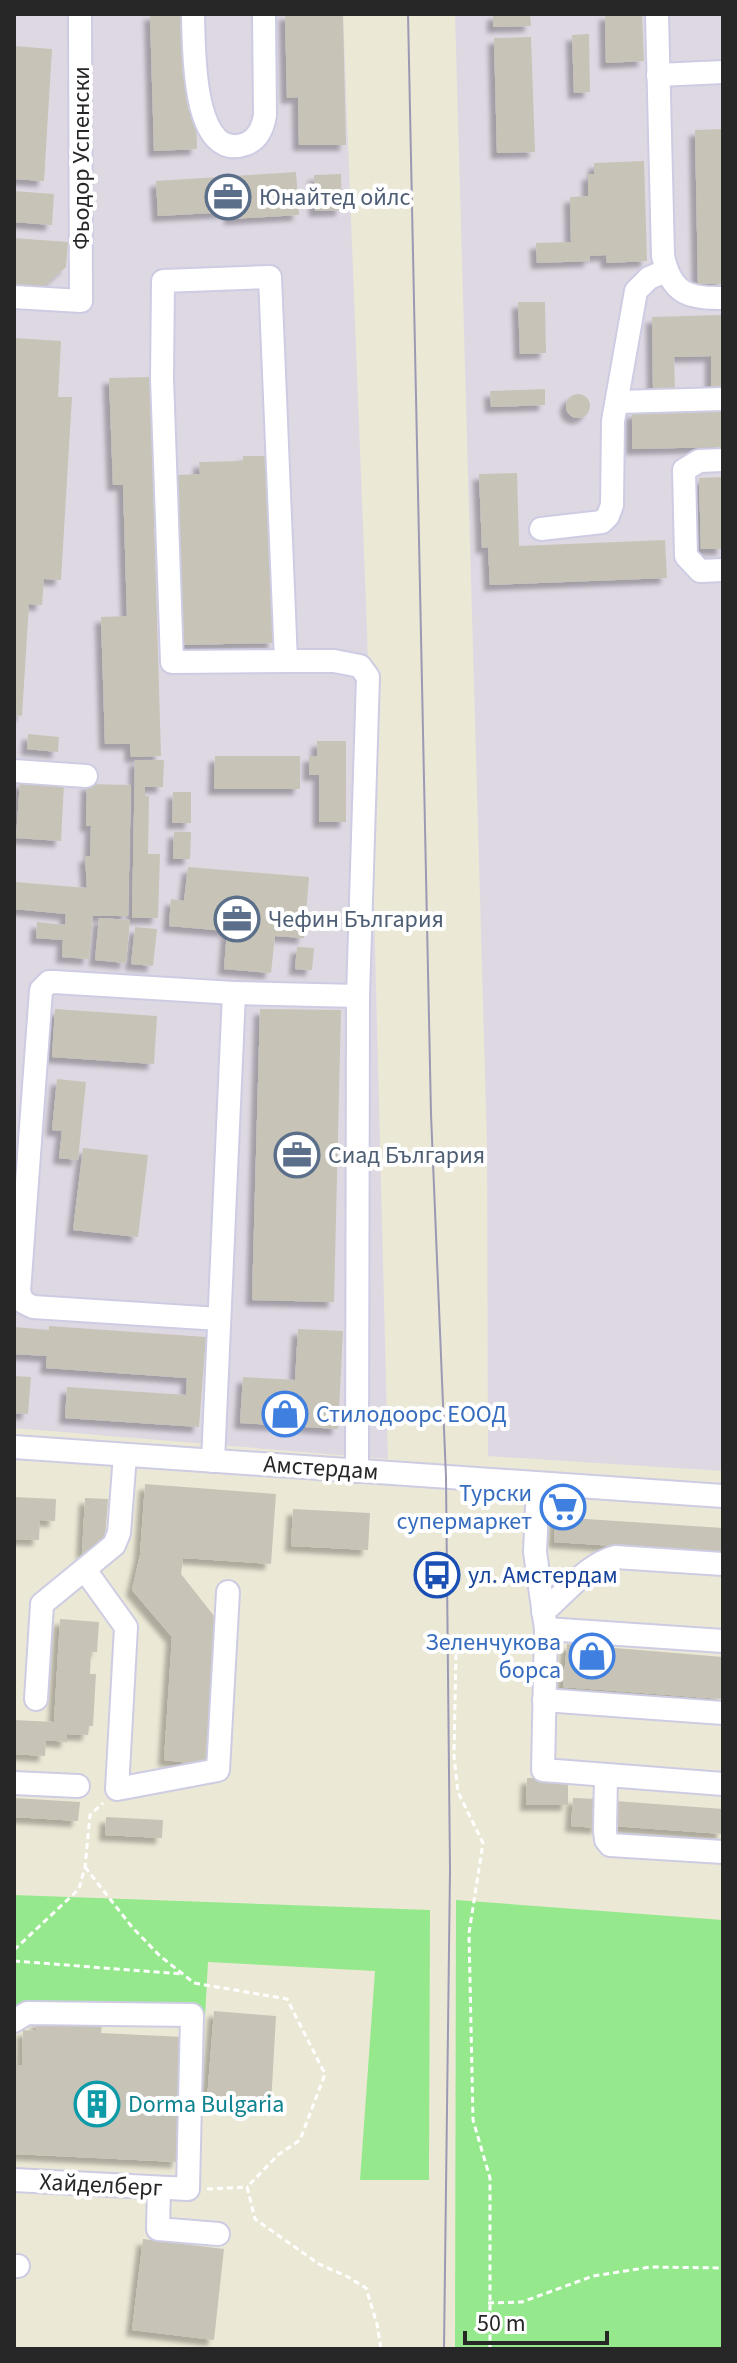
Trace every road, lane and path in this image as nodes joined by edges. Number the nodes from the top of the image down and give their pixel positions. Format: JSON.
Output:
{"nodes":[{"id":1,"x":80,"y":14,"type":"edge"},
{"id":2,"x":193,"y":14,"type":"edge"},
{"id":3,"x":264,"y":14,"type":"edge"},
{"id":4,"x":657,"y":14,"type":"edge"},
{"id":5,"x":723,"y":72,"type":"edge"},
{"id":6,"x":658,"y":75,"type":"junction"},
{"id":7,"x":666,"y":271,"type":"junction"},
{"id":8,"x":14,"y":297,"type":"edge"},
{"id":9,"x":723,"y":298,"type":"edge"},
{"id":10,"x":723,"y":399,"type":"edge"},
{"id":11,"x":618,"y":402,"type":"junction"},
{"id":12,"x":723,"y":460,"type":"edge"},
{"id":13,"x":541,"y":529,"type":"dead end"},
{"id":14,"x":723,"y":570,"type":"edge"},
{"id":15,"x":286,"y":661,"type":"junction"},
{"id":16,"x":14,"y":771,"type":"edge"},
{"id":17,"x":86,"y":776,"type":"dead end"},
{"id":18,"x":234,"y":993,"type":"junction"},
{"id":19,"x":358,"y":996,"type":"junction"},
{"id":20,"x":219,"y":1319,"type":"junction"},
{"id":21,"x":14,"y":1447,"type":"edge"},
{"id":22,"x":125,"y":1455,"type":"junction"},
{"id":23,"x":213,"y":1461,"type":"junction"},
{"id":24,"x":357,"y":1471,"type":"junction"},
{"id":25,"x":538,"y":1484,"type":"junction"},
{"id":26,"x":723,"y":1496,"type":"edge"},
{"id":27,"x":723,"y":1564,"type":"edge"},
{"id":28,"x":85,"y":1570,"type":"junction"},
{"id":29,"x":228,"y":1592,"type":"dead end"},
{"id":30,"x":545,"y":1620,"type":"junction"},
{"id":31,"x":723,"y":1641,"type":"edge"},
{"id":32,"x":456,"y":1654,"type":"dead end"},
{"id":33,"x":36,"y":1699,"type":"dead end"},
{"id":34,"x":544,"y":1700,"type":"junction"},
{"id":35,"x":723,"y":1713,"type":"edge"},
{"id":36,"x":606,"y":1775,"type":"junction"},
{"id":37,"x":14,"y":1783,"type":"edge"},
{"id":38,"x":723,"y":1784,"type":"edge"},
{"id":39,"x":78,"y":1786,"type":"dead end"},
{"id":40,"x":117,"y":1789,"type":"junction"},
{"id":41,"x":723,"y":1852,"type":"edge"},
{"id":42,"x":85,"y":1867,"type":"junction"},
{"id":43,"x":14,"y":1950,"type":"edge"},
{"id":44,"x":14,"y":1961,"type":"edge"},
{"id":45,"x":182,"y":1974,"type":"junction"},
{"id":46,"x":14,"y":2021,"type":"edge"},
{"id":47,"x":14,"y":2180,"type":"edge"},
{"id":48,"x":247,"y":2187,"type":"junction"},
{"id":49,"x":159,"y":2188,"type":"junction"},
{"id":50,"x":188,"y":2189,"type":"junction"},
{"id":51,"x":218,"y":2234,"type":"dead end"},
{"id":52,"x":723,"y":2268,"type":"edge"},
{"id":53,"x":488,"y":2303,"type":"junction"},
{"id":54,"x":381,"y":2349,"type":"edge"},
{"id":55,"x":490,"y":2349,"type":"edge"}],
"edges":[{"from":1,"to":8,"type":"street","name":"Фьодор Успенски"},
{"from":2,"to":3,"type":"street"},
{"from":4,"to":6,"type":"street"},
{"from":5,"to":6,"type":"street"},
{"from":6,"to":7,"type":"street"},
{"from":7,"to":9,"type":"street"},
{"from":7,"to":11,"type":"street"},
{"from":10,"to":11,"type":"street"},
{"from":11,"to":13,"type":"street"},
{"from":12,"to":14,"type":"street"},
{"from":15,"to":15,"type":"street"},
{"from":15,"to":19,"type":"street"},
{"from":16,"to":17,"type":"street"},
{"from":18,"to":19,"type":"street"},
{"from":18,"to":20,"type":"street"},
{"from":18,"to":20,"type":"street"},
{"from":19,"to":24,"type":"street"},
{"from":20,"to":23,"type":"street"},
{"from":21,"to":22,"type":"street","name":"Амстердам"},
{"from":22,"to":23,"type":"street","name":"Амстердам"},
{"from":22,"to":28,"type":"street"},
{"from":23,"to":24,"type":"street","name":"Амстердам"},
{"from":24,"to":25,"type":"street","name":"Амстердам"},
{"from":25,"to":26,"type":"street","name":"Амстердам"},
{"from":25,"to":30,"type":"street"},
{"from":27,"to":30,"type":"street"},
{"from":28,"to":33,"type":"street"},
{"from":28,"to":40,"type":"street"},
{"from":29,"to":40,"type":"street"},
{"from":30,"to":31,"type":"street"},
{"from":30,"to":34,"type":"street"},
{"from":32,"to":53,"type":"path"},
{"from":34,"to":35,"type":"street"},
{"from":34,"to":36,"type":"street"},
{"from":36,"to":38,"type":"street"},
{"from":36,"to":41,"type":"street"},
{"from":37,"to":39,"type":"street"},
{"from":40,"to":42,"type":"path"},
{"from":42,"to":43,"type":"path"},
{"from":42,"to":45,"type":"path"},
{"from":44,"to":45,"type":"path"},
{"from":45,"to":48,"type":"path"},
{"from":46,"to":50,"type":"street"},
{"from":47,"to":49,"type":"street","name":"Хайделберг"},
{"from":48,"to":50,"type":"path"},
{"from":48,"to":54,"type":"path"},
{"from":49,"to":50,"type":"street","name":"Хайделберг"},
{"from":49,"to":51,"type":"street"},
{"from":52,"to":53,"type":"path"},
{"from":53,"to":55,"type":"path"}]}
